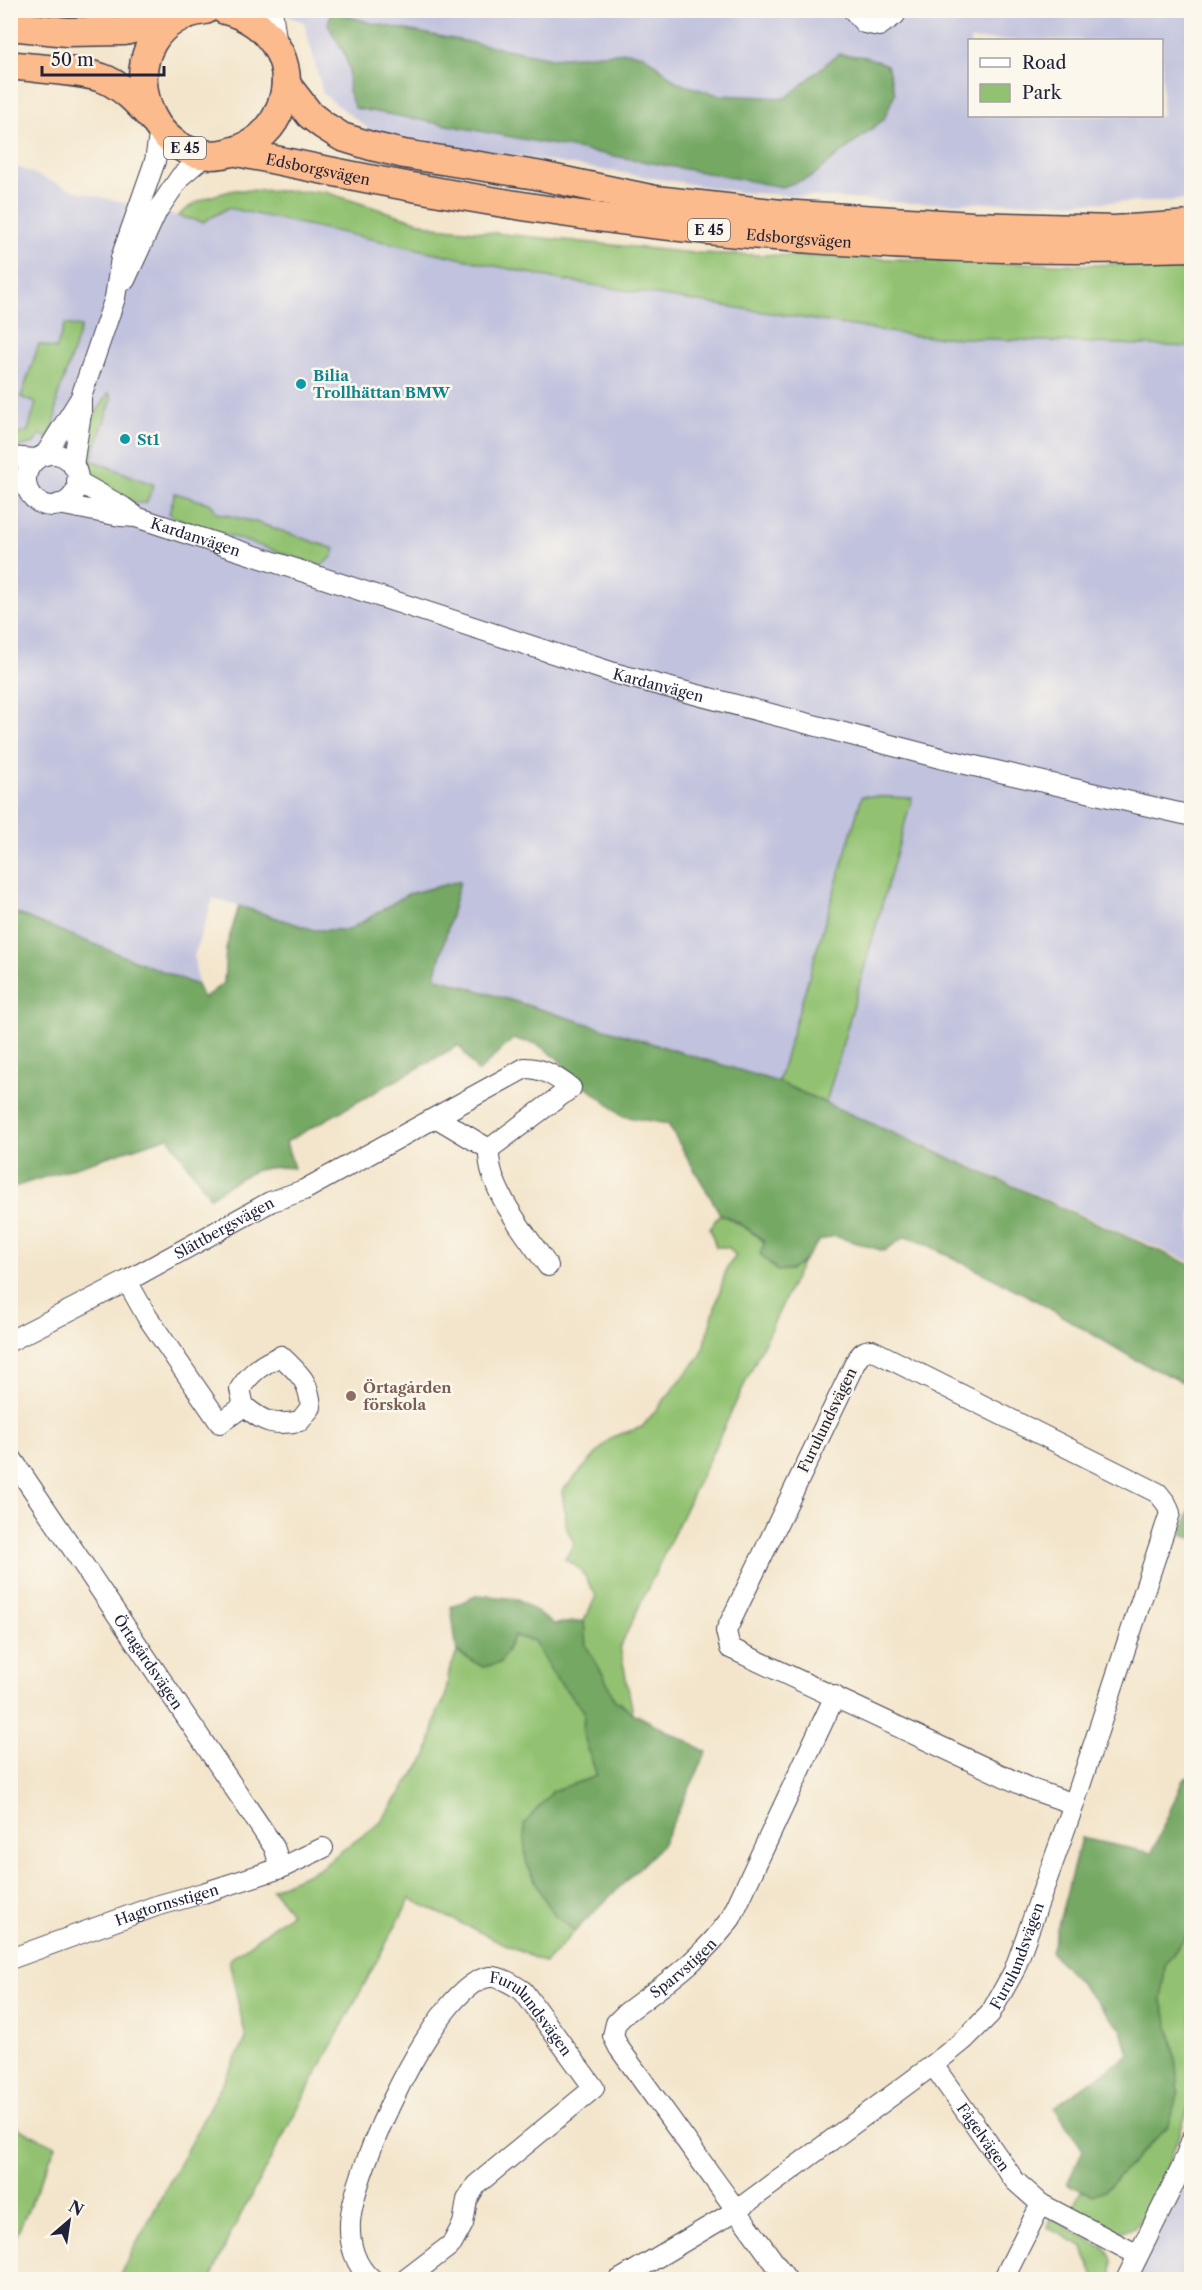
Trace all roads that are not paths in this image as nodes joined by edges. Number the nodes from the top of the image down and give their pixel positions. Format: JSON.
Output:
{"nodes":[{"id":1,"x":225,"y":10,"type":"edge"},
{"id":2,"x":272,"y":10,"type":"edge"},
{"id":3,"x":853,"y":10,"type":"edge"},
{"id":4,"x":897,"y":10,"type":"edge"},
{"id":5,"x":195,"y":13,"type":"edge"},
{"id":6,"x":10,"y":26,"type":"edge"},
{"id":7,"x":276,"y":46,"type":"junction"},
{"id":8,"x":10,"y":65,"type":"edge"},
{"id":9,"x":286,"y":84,"type":"junction"},
{"id":10,"x":155,"y":122,"type":"junction"},
{"id":11,"x":220,"y":152,"type":"junction"},
{"id":12,"x":1191,"y":225,"type":"edge"},
{"id":13,"x":1191,"y":247,"type":"edge"},
{"id":14,"x":115,"y":298,"type":"junction"},
{"id":15,"x":81,"y":397,"type":"junction"},
{"id":16,"x":10,"y":457,"type":"edge"},
{"id":17,"x":41,"y":457,"type":"junction"},
{"id":18,"x":75,"y":474,"type":"junction"},
{"id":19,"x":19,"y":483,"type":"edge"},
{"id":20,"x":59,"y":504,"type":"junction"},
{"id":21,"x":136,"y":517,"type":"junction"},
{"id":22,"x":1191,"y":816,"type":"edge"},
{"id":23,"x":437,"y":1118,"type":"junction"},
{"id":24,"x":489,"y":1149,"type":"junction"},
{"id":25,"x":548,"y":1266,"type":"dead end"},
{"id":26,"x":127,"y":1281,"type":"junction"},
{"id":27,"x":10,"y":1341,"type":"edge"},
{"id":28,"x":244,"y":1407,"type":"dead end"},
{"id":29,"x":10,"y":1456,"type":"edge"},
{"id":30,"x":835,"y":1696,"type":"junction"},
{"id":31,"x":1074,"y":1804,"type":"junction"},
{"id":32,"x":323,"y":1848,"type":"dead end"},
{"id":33,"x":280,"y":1868,"type":"junction"},
{"id":34,"x":10,"y":1959,"type":"edge"},
{"id":35,"x":933,"y":2065,"type":"junction"},
{"id":36,"x":1191,"y":2139,"type":"edge"},
{"id":37,"x":1041,"y":2204,"type":"junction"},
{"id":38,"x":737,"y":2210,"type":"junction"},
{"id":39,"x":1138,"y":2255,"type":"junction"},
{"id":40,"x":372,"y":2280,"type":"edge"},
{"id":41,"x":405,"y":2280,"type":"edge"},
{"id":42,"x":619,"y":2280,"type":"edge"},
{"id":43,"x":787,"y":2280,"type":"edge"},
{"id":44,"x":1003,"y":2280,"type":"edge"},
{"id":45,"x":1126,"y":2280,"type":"edge"}],
"edges":[{"from":1,"to":7,"type":"highway","number":"E 45"},
{"from":2,"to":7,"type":"street"},
{"from":3,"to":4,"type":"street"},
{"from":5,"to":6,"type":"highway"},
{"from":5,"to":10,"type":"highway"},
{"from":7,"to":9,"type":"highway","number":"E 45"},
{"from":8,"to":10,"type":"highway","number":"E 45"},
{"from":9,"to":11,"type":"highway","number":"E 45"},
{"from":9,"to":12,"type":"highway","name":"Edsborgsvägen","number":"E 45"},
{"from":10,"to":11,"type":"highway","number":"E 45"},
{"from":10,"to":14,"type":"street"},
{"from":11,"to":13,"type":"highway","name":"Edsborgsvägen","number":"E 45"},
{"from":11,"to":14,"type":"street"},
{"from":14,"to":15,"type":"street"},
{"from":15,"to":17,"type":"street"},
{"from":15,"to":18,"type":"street"},
{"from":16,"to":17,"type":"street"},
{"from":17,"to":18,"type":"street"},
{"from":17,"to":19,"type":"street"},
{"from":18,"to":20,"type":"street"},
{"from":18,"to":21,"type":"street","name":"Kardanvägen"},
{"from":19,"to":20,"type":"street"},
{"from":20,"to":21,"type":"street","name":"Kardanvägen"},
{"from":21,"to":22,"type":"street","name":"Kardanvägen"},
{"from":23,"to":24,"type":"street"},
{"from":23,"to":24,"type":"street","name":"Slättbergsvägen"},
{"from":23,"to":26,"type":"street","name":"Slättbergsvägen"},
{"from":24,"to":25,"type":"street"},
{"from":26,"to":27,"type":"street","name":"Slättbergsvägen"},
{"from":26,"to":28,"type":"street"},
{"from":29,"to":33,"type":"street","name":"Örtagårdsvägen"},
{"from":30,"to":31,"type":"street","name":"Furulundsvägen"},
{"from":30,"to":31,"type":"street","name":"Furulundsvägen"},
{"from":30,"to":38,"type":"street","name":"Sparvstigen"},
{"from":31,"to":35,"type":"street","name":"Furulundsvägen"},
{"from":32,"to":33,"type":"street","name":"Hagtornsstigen"},
{"from":33,"to":34,"type":"street","name":"Hagtornsstigen"},
{"from":35,"to":37,"type":"street","name":"Fågelvägen"},
{"from":35,"to":38,"type":"street","name":"Furulundsvägen"},
{"from":36,"to":39,"type":"street"},
{"from":37,"to":39,"type":"street","name":"Fågelvägen"},
{"from":37,"to":44,"type":"street"},
{"from":38,"to":42,"type":"street","name":"Furulundsvägen"},
{"from":38,"to":43,"type":"street"},
{"from":39,"to":45,"type":"street"},
{"from":40,"to":41,"type":"street","name":"Furulundsvägen"}]}
